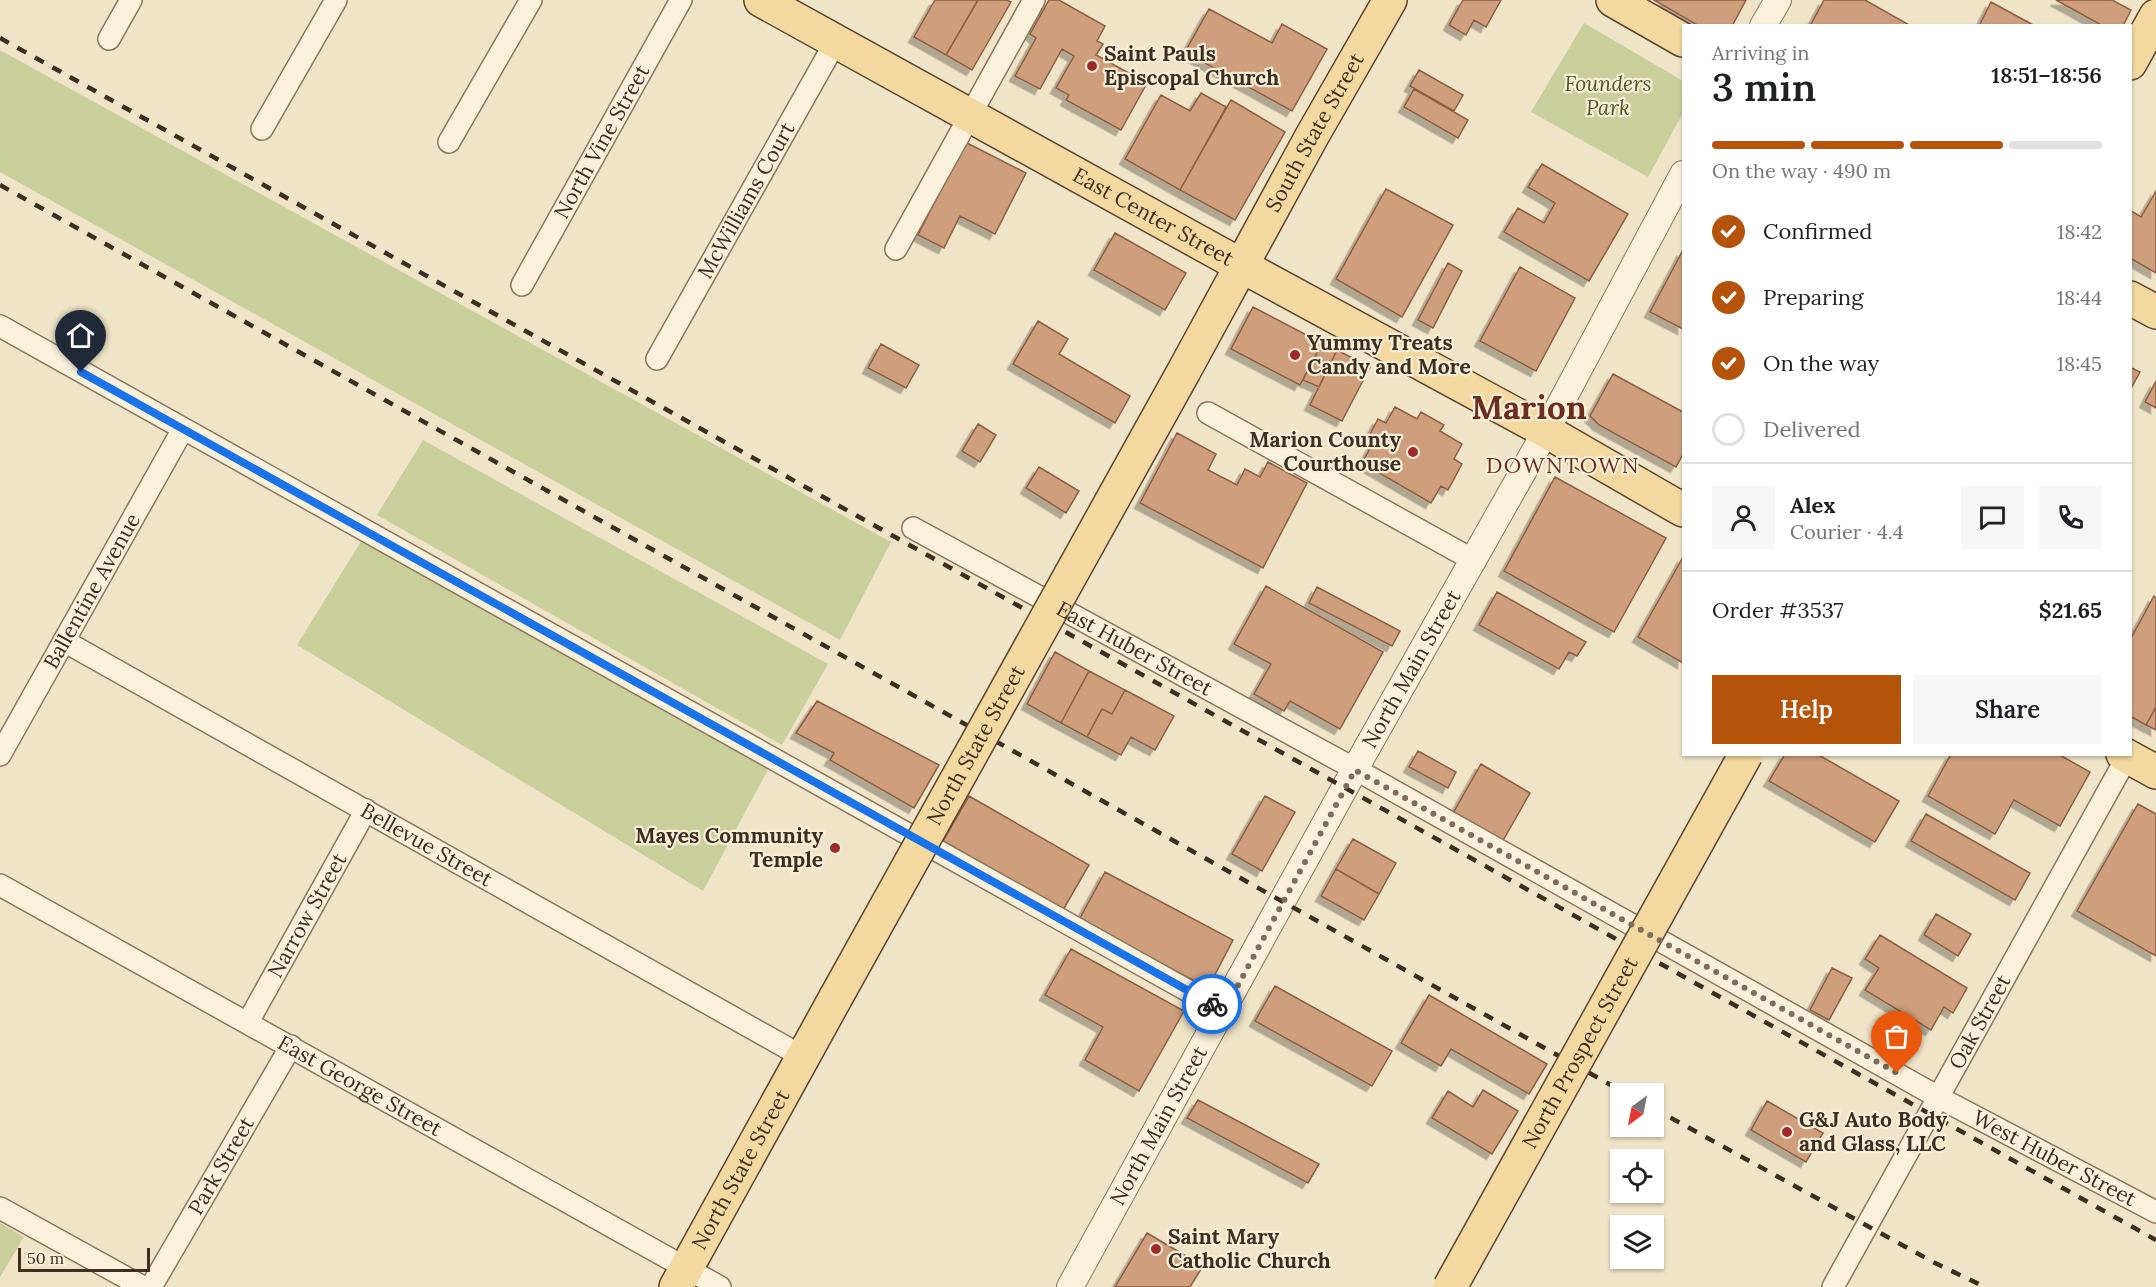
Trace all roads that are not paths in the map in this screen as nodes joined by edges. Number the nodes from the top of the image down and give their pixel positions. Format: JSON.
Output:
{"nodes":[{"id":1,"x":131,"y":0,"type":"edge"},
{"id":2,"x":336,"y":0,"type":"edge"},
{"id":3,"x":531,"y":0,"type":"edge"},
{"id":4,"x":681,"y":0,"type":"edge"},
{"id":5,"x":761,"y":0,"type":"edge"},
{"id":6,"x":1034,"y":0,"type":"edge"},
{"id":7,"x":1390,"y":0,"type":"edge"},
{"id":8,"x":1613,"y":0,"type":"edge"},
{"id":9,"x":1778,"y":0,"type":"edge"},
{"id":10,"x":2156,"y":16,"type":"edge"},
{"id":11,"x":1765,"y":24,"type":"edge"},
{"id":12,"x":109,"y":39,"type":"dead end"},
{"id":13,"x":1682,"y":39,"type":"edge"},
{"id":14,"x":836,"y":41,"type":"junction"},
{"id":15,"x":2132,"y":59,"type":"edge"},
{"id":16,"x":970,"y":114,"type":"junction"},
{"id":17,"x":262,"y":129,"type":"dead end"},
{"id":18,"x":449,"y":142,"type":"dead end"},
{"id":19,"x":1682,"y":176,"type":"edge"},
{"id":20,"x":896,"y":249,"type":"dead end"},
{"id":21,"x":1242,"y":266,"type":"junction"},
{"id":22,"x":522,"y":285,"type":"dead end"},
{"id":23,"x":2132,"y":299,"type":"edge"},
{"id":24,"x":2156,"y":312,"type":"edge"},
{"id":25,"x":0,"y":326,"type":"edge"},
{"id":26,"x":657,"y":359,"type":"dead end"},
{"id":27,"x":1208,"y":413,"type":"dead end"},
{"id":28,"x":183,"y":429,"type":"junction"},
{"id":29,"x":1546,"y":431,"type":"junction"},
{"id":30,"x":1682,"y":509,"type":"edge"},
{"id":31,"x":913,"y":528,"type":"dead end"},
{"id":32,"x":1475,"y":561,"type":"junction"},
{"id":33,"x":64,"y":641,"type":"junction"},
{"id":34,"x":0,"y":754,"type":"edge"},
{"id":35,"x":1745,"y":756,"type":"edge"},
{"id":36,"x":2125,"y":756,"type":"edge"},
{"id":37,"x":1355,"y":770,"type":"junction"},
{"id":38,"x":2156,"y":772,"type":"edge"},
{"id":39,"x":366,"y":810,"type":"junction"},
{"id":40,"x":0,"y":885,"type":"edge"},
{"id":41,"x":1224,"y":1011,"type":"junction"},
{"id":42,"x":248,"y":1022,"type":"junction"},
{"id":43,"x":291,"y":1046,"type":"junction"},
{"id":44,"x":789,"y":1048,"type":"dead end"},
{"id":45,"x":1938,"y":1096,"type":"junction"},
{"id":46,"x":0,"y":1208,"type":"edge"},
{"id":47,"x":2156,"y":1212,"type":"edge"},
{"id":48,"x":681,"y":1278,"type":"edge"},
{"id":49,"x":143,"y":1287,"type":"edge"},
{"id":50,"x":151,"y":1287,"type":"edge"},
{"id":51,"x":720,"y":1287,"type":"edge"},
{"id":52,"x":1070,"y":1287,"type":"edge"},
{"id":53,"x":1450,"y":1287,"type":"edge"},
{"id":54,"x":1833,"y":1287,"type":"edge"}],
"edges":[{"from":1,"to":12,"type":"street"},
{"from":2,"to":17,"type":"street"},
{"from":3,"to":18,"type":"street"},
{"from":4,"to":22,"type":"street","name":"North Vine Street"},
{"from":5,"to":14,"type":"main road","name":"East Center Street"},
{"from":6,"to":16,"type":"street"},
{"from":7,"to":21,"type":"main road","name":"South State Street"},
{"from":8,"to":13,"type":"main road"},
{"from":9,"to":11,"type":"street"},
{"from":10,"to":15,"type":"main road"},
{"from":14,"to":16,"type":"main road","name":"East Center Street"},
{"from":14,"to":26,"type":"street","name":"McWilliams Court"},
{"from":16,"to":20,"type":"street"},
{"from":16,"to":21,"type":"main road","name":"East Center Street"},
{"from":19,"to":29,"type":"street","name":"North Main Street"},
{"from":21,"to":29,"type":"main road","name":"East Center Street"},
{"from":21,"to":48,"type":"main road","name":"North State Street","bridge":true},
{"from":23,"to":24,"type":"main road"},
{"from":25,"to":28,"type":"street"},
{"from":27,"to":32,"type":"street"},
{"from":28,"to":33,"type":"street","name":"Ballentine Avenue"},
{"from":28,"to":41,"type":"street"},
{"from":29,"to":30,"type":"main road","name":"East Center Street"},
{"from":29,"to":32,"type":"street","name":"North Main Street"},
{"from":31,"to":37,"type":"street","name":"East Huber Street"},
{"from":32,"to":37,"type":"street","name":"North Main Street"},
{"from":33,"to":34,"type":"street","name":"Ballentine Avenue"},
{"from":33,"to":39,"type":"street","name":"Bellevue Street"},
{"from":35,"to":53,"type":"main road","name":"North Prospect Street","bridge":true},
{"from":36,"to":38,"type":"main road"},
{"from":36,"to":45,"type":"street","name":"Oak Street"},
{"from":37,"to":41,"type":"street","name":"North Main Street"},
{"from":37,"to":45,"type":"street","name":"West Huber Street"},
{"from":39,"to":42,"type":"street","name":"Narrow Street"},
{"from":39,"to":44,"type":"street","name":"Bellevue Street"},
{"from":40,"to":42,"type":"street","name":"East George Street"},
{"from":41,"to":52,"type":"street","name":"North Main Street"},
{"from":42,"to":43,"type":"street","name":"East George Street"},
{"from":43,"to":48,"type":"street","name":"East George Street"},
{"from":43,"to":50,"type":"street","name":"Park Street"},
{"from":45,"to":47,"type":"street","name":"West Huber Street"},
{"from":45,"to":54,"type":"street","name":"Oak Street"},
{"from":46,"to":49,"type":"street"},
{"from":48,"to":51,"type":"street","name":"East George Street"}]}
